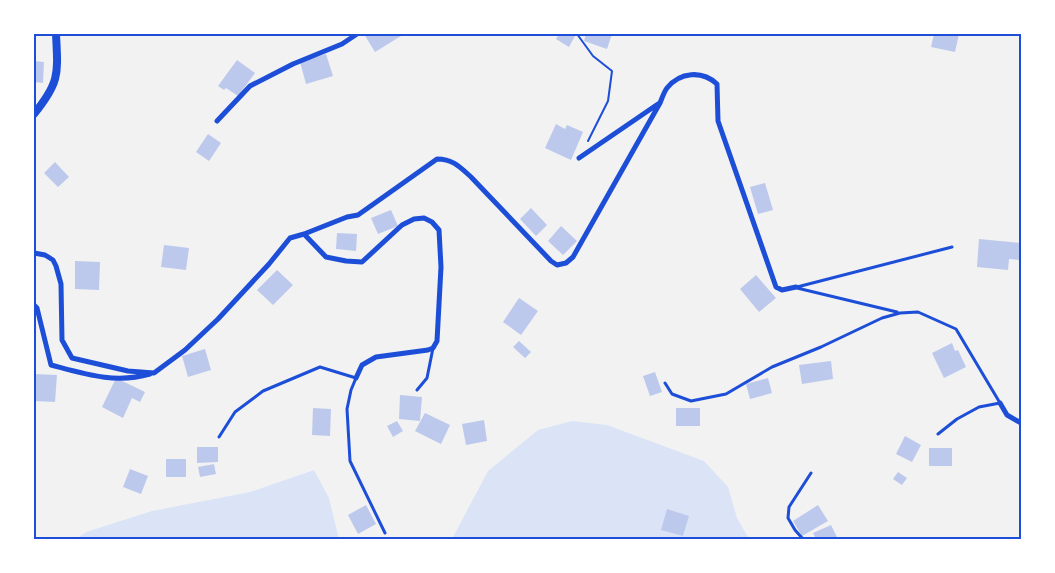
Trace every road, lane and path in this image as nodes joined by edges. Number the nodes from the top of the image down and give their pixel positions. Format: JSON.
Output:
{"nodes":[{"id":1,"x":56,"y":34,"type":"edge"},
{"id":2,"x":357,"y":34,"type":"edge"},
{"id":3,"x":577,"y":34,"type":"edge"},
{"id":4,"x":660,"y":103,"type":"junction"},
{"id":5,"x":34,"y":114,"type":"edge"},
{"id":6,"x":217,"y":121,"type":"dead end"},
{"id":7,"x":579,"y":158,"type":"joint"},
{"id":8,"x":304,"y":234,"type":"junction"},
{"id":9,"x":952,"y":247,"type":"dead end"},
{"id":10,"x":34,"y":253,"type":"edge"},
{"id":11,"x":796,"y":287,"type":"junction"},
{"id":12,"x":34,"y":305,"type":"edge"},
{"id":13,"x":900,"y":313,"type":"junction"},
{"id":14,"x":433,"y":348,"type":"junction"},
{"id":15,"x":154,"y":373,"type":"junction"},
{"id":16,"x":356,"y":378,"type":"junction"},
{"id":17,"x":666,"y":383,"type":"dead end"},
{"id":18,"x":417,"y":390,"type":"dead end"},
{"id":19,"x":1000,"y":404,"type":"junction"},
{"id":20,"x":1021,"y":423,"type":"edge"},
{"id":21,"x":938,"y":434,"type":"dead end"},
{"id":22,"x":218,"y":437,"type":"dead end"},
{"id":23,"x":811,"y":473,"type":"dead end"},
{"id":24,"x":385,"y":533,"type":"dead end"},
{"id":25,"x":803,"y":539,"type":"edge"}],
"edges":[{"from":1,"to":5,"type":"street"},
{"from":2,"to":6,"type":"street"},
{"from":3,"to":7,"type":"path"},
{"from":4,"to":7,"type":"street"},
{"from":4,"to":8,"type":"street"},
{"from":4,"to":11,"type":"street"},
{"from":8,"to":14,"type":"street"},
{"from":8,"to":15,"type":"street"},
{"from":9,"to":11,"type":"lane"},
{"from":10,"to":15,"type":"street"},
{"from":11,"to":13,"type":"lane"},
{"from":12,"to":15,"type":"street"},
{"from":13,"to":17,"type":"lane"},
{"from":13,"to":19,"type":"lane"},
{"from":14,"to":16,"type":"street"},
{"from":14,"to":18,"type":"lane"},
{"from":16,"to":22,"type":"lane"},
{"from":16,"to":24,"type":"lane"},
{"from":19,"to":20,"type":"street"},
{"from":19,"to":21,"type":"lane"},
{"from":23,"to":25,"type":"lane"}]}
